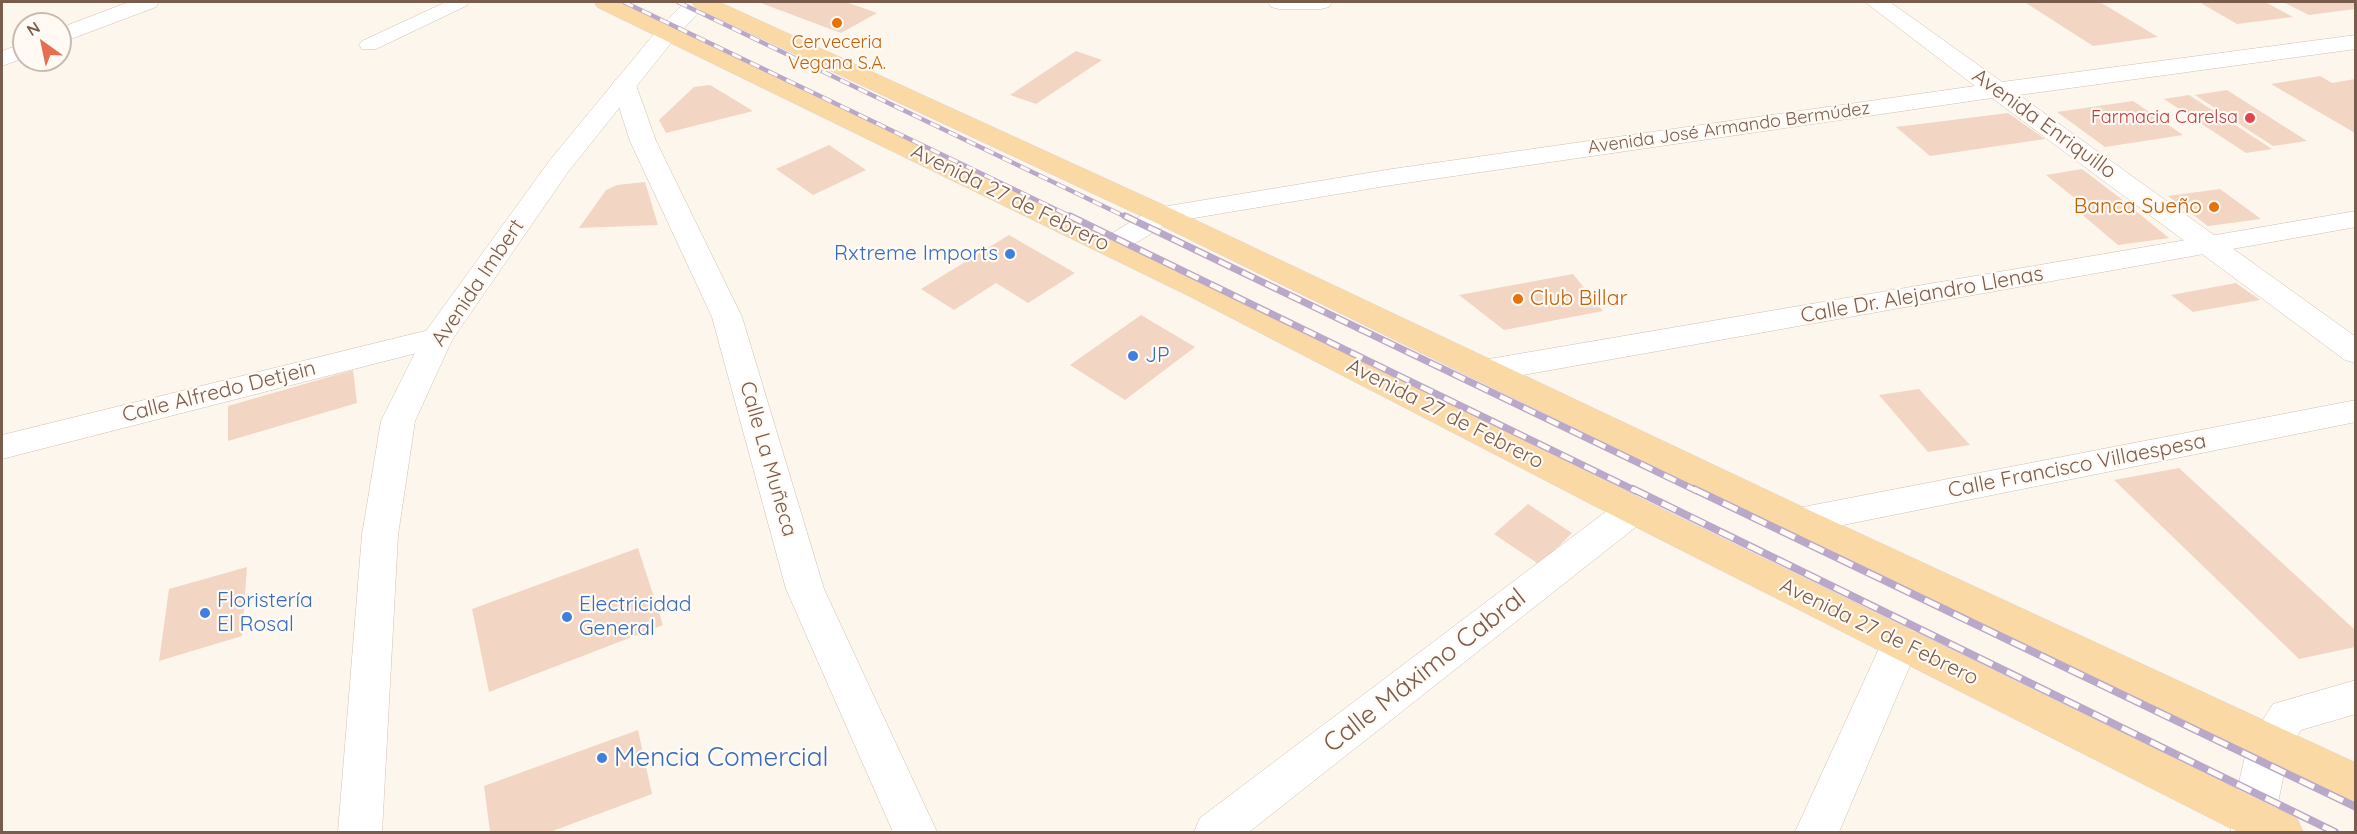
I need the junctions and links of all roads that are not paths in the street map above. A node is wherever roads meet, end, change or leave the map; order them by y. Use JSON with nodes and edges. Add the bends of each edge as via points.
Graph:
{"nodes":[{"id":1,"x":148,"y":2,"type":"edge"},
{"id":2,"x":460,"y":2,"type":"edge"},
{"id":3,"x":605,"y":2,"type":"edge"},
{"id":4,"x":697,"y":2,"type":"edge"},
{"id":5,"x":702,"y":2,"type":"edge"},
{"id":6,"x":1281,"y":2,"type":"edge"},
{"id":7,"x":1321,"y":2,"type":"edge"},
{"id":8,"x":1876,"y":2,"type":"edge"},
{"id":9,"x":72,"y":31,"type":"edge"},
{"id":10,"x":667,"y":33,"type":"junction"},
{"id":11,"x":2355,"y":42,"type":"edge"},
{"id":12,"x":369,"y":45,"type":"dead end"},
{"id":13,"x":624,"y":85,"type":"junction"},
{"id":14,"x":1998,"y":90,"type":"junction"},
{"id":15,"x":1162,"y":214,"type":"junction"},
{"id":16,"x":2355,"y":219,"type":"edge"},
{"id":17,"x":2208,"y":245,"type":"junction"},
{"id":18,"x":1111,"y":246,"type":"junction"},
{"id":19,"x":437,"y":338,"type":"junction"},
{"id":20,"x":2355,"y":353,"type":"edge"},
{"id":21,"x":1489,"y":370,"type":"junction"},
{"id":22,"x":2355,"y":411,"type":"edge"},
{"id":23,"x":2,"y":447,"type":"edge"},
{"id":24,"x":1633,"y":510,"type":"junction"},
{"id":25,"x":1798,"y":521,"type":"junction"},
{"id":26,"x":1901,"y":642,"type":"junction"},
{"id":27,"x":2355,"y":697,"type":"edge"},
{"id":28,"x":2269,"y":743,"type":"junction"},
{"id":29,"x":2355,"y":784,"type":"edge"},
{"id":30,"x":2262,"y":828,"type":"edge"},
{"id":31,"x":1227,"y":829,"type":"edge"},
{"id":32,"x":360,"y":832,"type":"edge"},
{"id":33,"x":915,"y":832,"type":"edge"},
{"id":34,"x":1817,"y":832,"type":"edge"}],
"edges":[{"from":1,"to":9,"type":"street"},
{"from":2,"to":12,"type":"lane"},
{"from":3,"to":10,"type":"main road","name":"Avenida 27 de Febrero"},
{"from":4,"to":10,"type":"street","name":"Avenida Imbert"},
{"from":5,"to":15,"type":"main road"},
{"from":6,"to":7,"type":"street"},
{"from":8,"to":14,"type":"street","name":"Avenida Enriquillo"},
{"from":10,"to":13,"type":"street","name":"Avenida Imbert"},
{"from":10,"to":18,"type":"main road","name":"Avenida 27 de Febrero"},
{"from":11,"to":14,"type":"street","name":"Avenida José Armando Bermúdez"},
{"from":13,"to":19,"type":"street","name":"Avenida Imbert","via":[[559,166]]},
{"from":13,"to":33,"type":"street","name":"Calle La Muñeca","via":[[643,141],[727,317],[805,588]]},
{"from":14,"to":15,"type":"street","name":"Avenida José Armando Bermúdez","via":[[1404,175]]},
{"from":14,"to":17,"type":"street","name":"Avenida Enriquillo"},
{"from":15,"to":18,"type":"street","name":"Avenida José Armando Bermúdez"},
{"from":15,"to":21,"type":"main road"},
{"from":16,"to":17,"type":"street","name":"Calle Dr. Alejandro Llenas"},
{"from":17,"to":20,"type":"street","name":"Avenida Enriquillo"},
{"from":17,"to":21,"type":"street","name":"Calle Dr. Alejandro Llenas"},
{"from":18,"to":24,"type":"main road","name":"Avenida 27 de Febrero"},
{"from":19,"to":23,"type":"street","name":"Calle Alfredo Detjein"},
{"from":19,"to":32,"type":"street","name":"Avenida Imbert","via":[[398,421],[380,535]]},
{"from":21,"to":25,"type":"main road"},
{"from":22,"to":25,"type":"street","name":"Calle Francisco Villaespesa"},
{"from":24,"to":26,"type":"main road","name":"Avenida 27 de Febrero"},
{"from":24,"to":31,"type":"street","name":"Calle Máximo Cabral"},
{"from":25,"to":28,"type":"main road"},
{"from":26,"to":30,"type":"main road","name":"Avenida 27 de Febrero"},
{"from":26,"to":34,"type":"street"},
{"from":27,"to":28,"type":"street","via":[[2287,716]]},
{"from":28,"to":29,"type":"main road"},
{"from":28,"to":30,"type":"street"}]}
